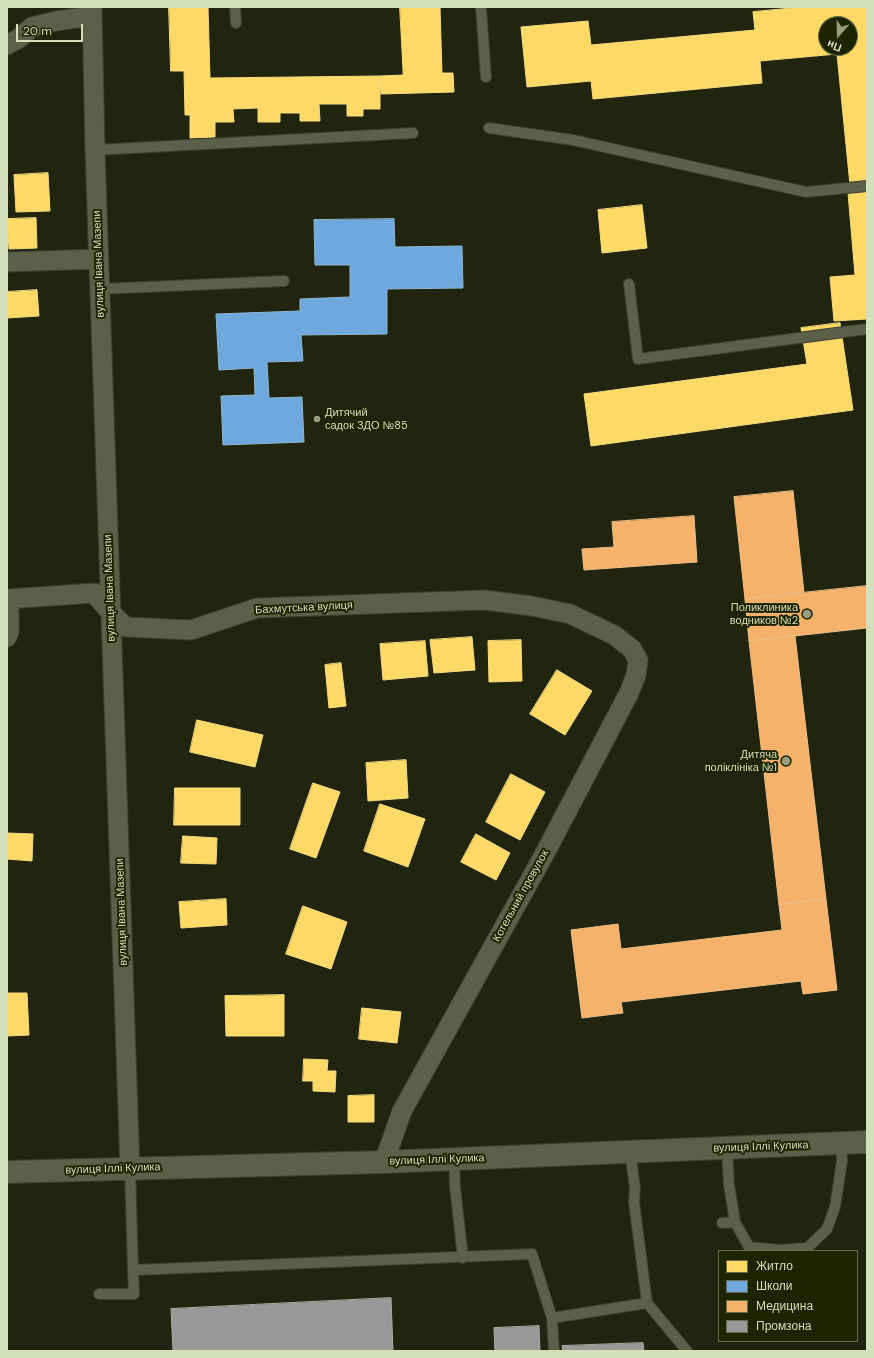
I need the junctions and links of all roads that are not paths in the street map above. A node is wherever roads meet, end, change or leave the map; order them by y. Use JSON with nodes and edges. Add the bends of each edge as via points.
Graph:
{"nodes":[{"id":1,"x":235,"y":7,"type":"edge"},
{"id":2,"x":481,"y":7,"type":"edge"},
{"id":3,"x":92,"y":12,"type":"edge"},
{"id":4,"x":236,"y":23,"type":"dead end"},
{"id":5,"x":7,"y":46,"type":"edge"},
{"id":6,"x":486,"y":77,"type":"dead end"},
{"id":7,"x":489,"y":128,"type":"dead end"},
{"id":8,"x":413,"y":133,"type":"dead end"},
{"id":9,"x":95,"y":150,"type":"junction"},
{"id":10,"x":867,"y":186,"type":"edge"},
{"id":11,"x":99,"y":259,"type":"junction"},
{"id":12,"x":7,"y":262,"type":"edge"},
{"id":13,"x":284,"y":281,"type":"dead end"},
{"id":14,"x":628,"y":284,"type":"dead end"},
{"id":15,"x":100,"y":289,"type":"junction"},
{"id":16,"x":867,"y":329,"type":"edge"},
{"id":17,"x":8,"y":599,"type":"edge"},
{"id":18,"x":111,"y":613,"type":"junction"},
{"id":19,"x":614,"y":635,"type":"joint"},
{"id":20,"x":7,"y":637,"type":"edge"},
{"id":21,"x":867,"y":1142,"type":"edge"},
{"id":22,"x":841,"y":1144,"type":"junction"},
{"id":23,"x":726,"y":1148,"type":"junction"},
{"id":24,"x":630,"y":1151,"type":"junction"},
{"id":25,"x":454,"y":1159,"type":"junction"},
{"id":26,"x":384,"y":1162,"type":"junction"},
{"id":27,"x":130,"y":1169,"type":"junction"},
{"id":28,"x":7,"y":1172,"type":"edge"},
{"id":29,"x":735,"y":1222,"type":"junction"},
{"id":30,"x":722,"y":1223,"type":"dead end"},
{"id":31,"x":807,"y":1249,"type":"edge"},
{"id":32,"x":463,"y":1258,"type":"junction"},
{"id":33,"x":133,"y":1270,"type":"junction"},
{"id":34,"x":99,"y":1294,"type":"dead end"},
{"id":35,"x":647,"y":1303,"type":"junction"},
{"id":36,"x":552,"y":1318,"type":"junction"},
{"id":37,"x":554,"y":1351,"type":"edge"},
{"id":38,"x":687,"y":1351,"type":"edge"}],
"edges":[{"from":1,"to":4,"type":"lane"},
{"from":2,"to":6,"type":"lane"},
{"from":3,"to":5,"type":"street","via":[[32,27]]},
{"from":3,"to":9,"type":"street","name":"вулиця Івана Мазепи"},
{"from":7,"to":10,"type":"lane","via":[[573,140],[806,192]]},
{"from":8,"to":9,"type":"lane"},
{"from":9,"to":11,"type":"street","name":"вулиця Івана Мазепи"},
{"from":11,"to":12,"type":"street"},
{"from":11,"to":15,"type":"street","name":"вулиця Івана Мазепи"},
{"from":13,"to":15,"type":"lane"},
{"from":14,"to":16,"type":"lane","via":[[638,359]]},
{"from":15,"to":18,"type":"street","name":"вулиця Івана Мазепи"},
{"from":17,"to":18,"type":"street","name":"Бахмутська вулиця","via":[[94,593]]},
{"from":17,"to":20,"type":"street"},
{"from":18,"to":19,"type":"street","name":"Бахмутська вулиця","via":[[126,627],[191,630],[258,608],[484,600],[570,614]]},
{"from":18,"to":27,"type":"street","name":"вулиця Івана Мазепи"},
{"from":19,"to":26,"type":"street","name":"Котельний провулок","via":[[632,649],[638,660],[636,675],[629,693],[545,853],[402,1111]]},
{"from":21,"to":22,"type":"street","name":"вулиця Іллі Кулика"},
{"from":22,"to":23,"type":"street","name":"вулиця Іллі Кулика"},
{"from":22,"to":31,"type":"lane","via":[[842,1161],[835,1207],[827,1230]]},
{"from":23,"to":24,"type":"street","name":"вулиця Іллі Кулика"},
{"from":23,"to":29,"type":"lane"},
{"from":24,"to":25,"type":"street","name":"вулиця Іллі Кулика"},
{"from":24,"to":35,"type":"lane"},
{"from":25,"to":26,"type":"street","name":"вулиця Іллі Кулика"},
{"from":25,"to":32,"type":"lane"},
{"from":26,"to":27,"type":"street","name":"вулиця Іллі Кулика"},
{"from":27,"to":28,"type":"street","name":"вулиця Іллі Кулика"},
{"from":27,"to":33,"type":"lane"},
{"from":29,"to":30,"type":"lane"},
{"from":29,"to":31,"type":"lane","via":[[749,1247]]},
{"from":32,"to":33,"type":"lane"},
{"from":32,"to":36,"type":"lane","via":[[532,1254]]},
{"from":33,"to":34,"type":"lane","via":[[134,1294]]},
{"from":35,"to":36,"type":"lane"},
{"from":35,"to":38,"type":"lane"},
{"from":36,"to":37,"type":"lane"}]}
